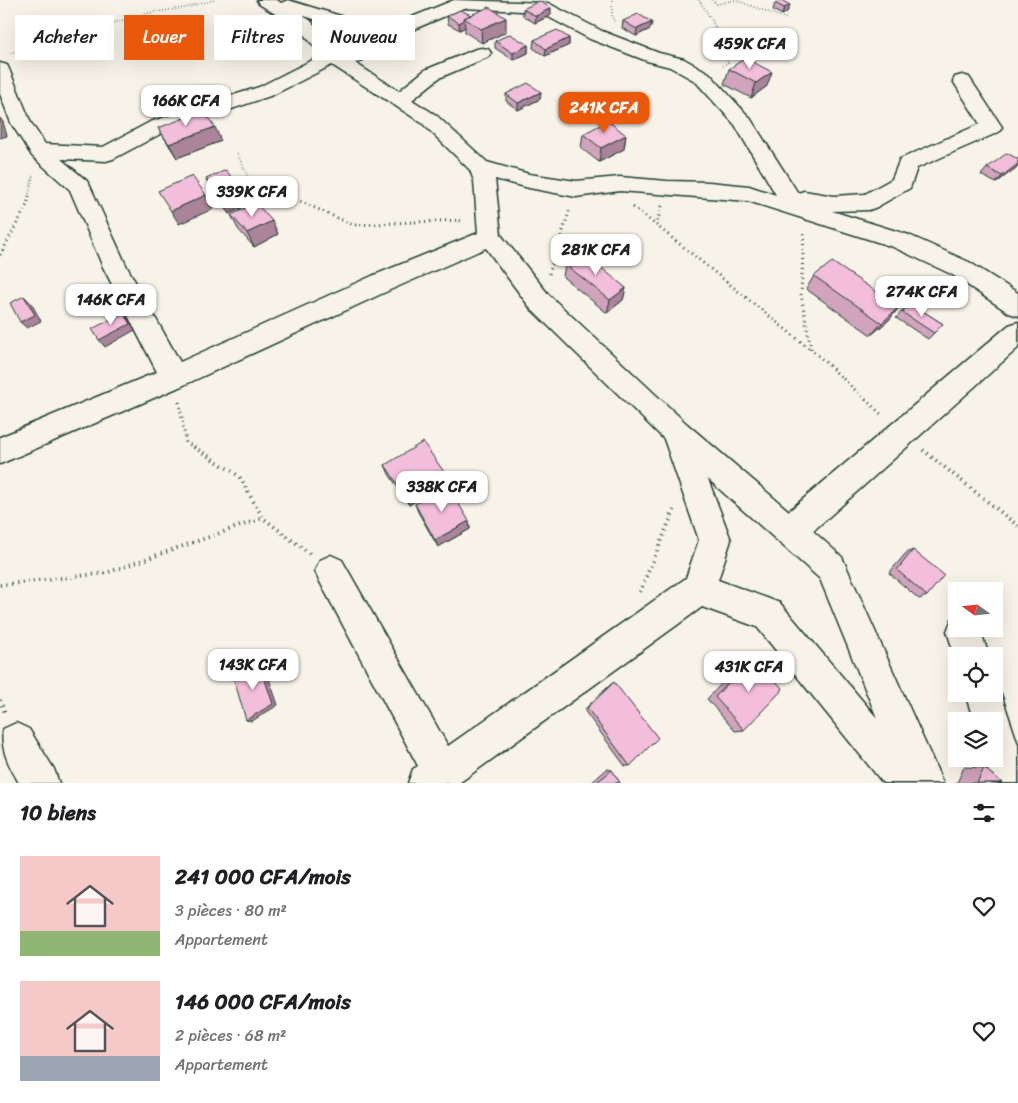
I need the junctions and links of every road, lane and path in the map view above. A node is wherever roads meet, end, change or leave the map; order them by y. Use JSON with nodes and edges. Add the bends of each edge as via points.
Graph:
{"nodes":[{"id":1,"x":214,"y":0,"type":"edge"},
{"id":2,"x":266,"y":0,"type":"edge"},
{"id":3,"x":315,"y":0,"type":"edge"},
{"id":4,"x":699,"y":0,"type":"edge"},
{"id":5,"x":712,"y":0,"type":"edge"},
{"id":6,"x":466,"y":1,"type":"edge"},
{"id":7,"x":292,"y":6,"type":"junction"},
{"id":8,"x":320,"y":15,"type":"edge"},
{"id":9,"x":787,"y":19,"type":"dead end"},
{"id":10,"x":415,"y":22,"type":"edge"},
{"id":11,"x":312,"y":33,"type":"edge"},
{"id":12,"x":482,"y":53,"type":"dead end"},
{"id":13,"x":327,"y":60,"type":"edge"},
{"id":14,"x":338,"y":60,"type":"edge"},
{"id":15,"x":5,"y":61,"type":"edge"},
{"id":16,"x":702,"y":77,"type":"junction"},
{"id":17,"x":962,"y":81,"type":"dead end"},
{"id":18,"x":400,"y":100,"type":"junction"},
{"id":19,"x":39,"y":151,"type":"junction"},
{"id":20,"x":237,"y":152,"type":"dead end"},
{"id":21,"x":479,"y":167,"type":"junction"},
{"id":22,"x":576,"y":189,"type":"junction"},
{"id":23,"x":667,"y":189,"type":"junction"},
{"id":24,"x":795,"y":207,"type":"junction"},
{"id":25,"x":490,"y":237,"type":"junction"},
{"id":26,"x":0,"y":256,"type":"edge"},
{"id":27,"x":540,"y":302,"type":"junction"},
{"id":28,"x":1018,"y":306,"type":"edge"},
{"id":29,"x":1018,"y":332,"type":"edge"},
{"id":30,"x":811,"y":349,"type":"junction"},
{"id":31,"x":174,"y":377,"type":"junction"},
{"id":32,"x":901,"y":433,"type":"junction"},
{"id":33,"x":677,"y":434,"type":"junction"},
{"id":34,"x":0,"y":451,"type":"edge"},
{"id":35,"x":690,"y":470,"type":"junction"},
{"id":36,"x":263,"y":518,"type":"junction"},
{"id":37,"x":1018,"y":526,"type":"edge"},
{"id":38,"x":789,"y":532,"type":"junction"},
{"id":39,"x":331,"y":571,"type":"joint"},
{"id":40,"x":0,"y":585,"type":"edge"},
{"id":41,"x":699,"y":589,"type":"junction"},
{"id":42,"x":639,"y":594,"type":"dead end"},
{"id":43,"x":16,"y":742,"type":"dead end"},
{"id":44,"x":1003,"y":757,"type":"edge"},
{"id":45,"x":435,"y":778,"type":"edge"},
{"id":46,"x":40,"y":783,"type":"edge"},
{"id":47,"x":908,"y":783,"type":"edge"},
{"id":48,"x":924,"y":783,"type":"edge"},
{"id":49,"x":1011,"y":783,"type":"edge"}],
"edges":[{"from":1,"to":15,"type":"path","via":[[148,13]]},
{"from":2,"to":7,"type":"street"},
{"from":2,"to":11,"type":"street","via":[[304,24]]},
{"from":3,"to":7,"type":"street"},
{"from":4,"to":16,"type":"path","via":[[713,22],[728,63]]},
{"from":5,"to":9,"type":"path","via":[[717,4],[735,0]]},
{"from":6,"to":10,"type":"street"},
{"from":6,"to":16,"type":"street","via":[[494,6],[542,7],[596,35],[677,64]]},
{"from":7,"to":8,"type":"street"},
{"from":12,"to":18,"type":"street","via":[[432,74]]},
{"from":13,"to":19,"type":"street","via":[[266,91],[156,127],[106,154]]},
{"from":14,"to":18,"type":"street"},
{"from":15,"to":19,"type":"street","via":[[21,123]]},
{"from":16,"to":24,"type":"street","via":[[743,122]]},
{"from":17,"to":24,"type":"street","via":[[992,127],[908,164],[902,183],[869,202],[834,204],[804,199]]},
{"from":18,"to":21,"type":"street","via":[[429,119]]},
{"from":19,"to":26,"type":"path","via":[[27,205]]},
{"from":19,"to":31,"type":"street","via":[[79,186],[115,267]]},
{"from":20,"to":25,"type":"path","via":[[248,177],[353,225],[458,220]]},
{"from":21,"to":22,"type":"street","via":[[529,181]]},
{"from":21,"to":25,"type":"street","via":[[485,182]]},
{"from":22,"to":23,"type":"street","via":[[620,184]]},
{"from":22,"to":27,"type":"path"},
{"from":23,"to":24,"type":"street","via":[[749,194]]},
{"from":23,"to":30,"type":"path","via":[[656,225]]},
{"from":24,"to":28,"type":"street","via":[[901,241],[960,268]]},
{"from":24,"to":30,"type":"path","via":[[805,236],[801,295]]},
{"from":25,"to":27,"type":"street"},
{"from":25,"to":31,"type":"street","via":[[381,282]]},
{"from":27,"to":33,"type":"street"},
{"from":29,"to":32,"type":"street"},
{"from":30,"to":32,"type":"path"},
{"from":31,"to":34,"type":"street"},
{"from":31,"to":36,"type":"path","via":[[186,442],[239,476]]},
{"from":32,"to":37,"type":"path"},
{"from":32,"to":38,"type":"street"},
{"from":33,"to":35,"type":"street"},
{"from":33,"to":38,"type":"street"},
{"from":35,"to":41,"type":"street","via":[[715,540]]},
{"from":35,"to":42,"type":"path"},
{"from":36,"to":39,"type":"path"},
{"from":36,"to":40,"type":"path","via":[[106,574]]},
{"from":38,"to":48,"type":"street","via":[[831,568]]},
{"from":39,"to":45,"type":"street"},
{"from":41,"to":45,"type":"street"},
{"from":41,"to":47,"type":"street","via":[[768,615]]},
{"from":43,"to":46,"type":"street"},
{"from":44,"to":49,"type":"street"}]}
